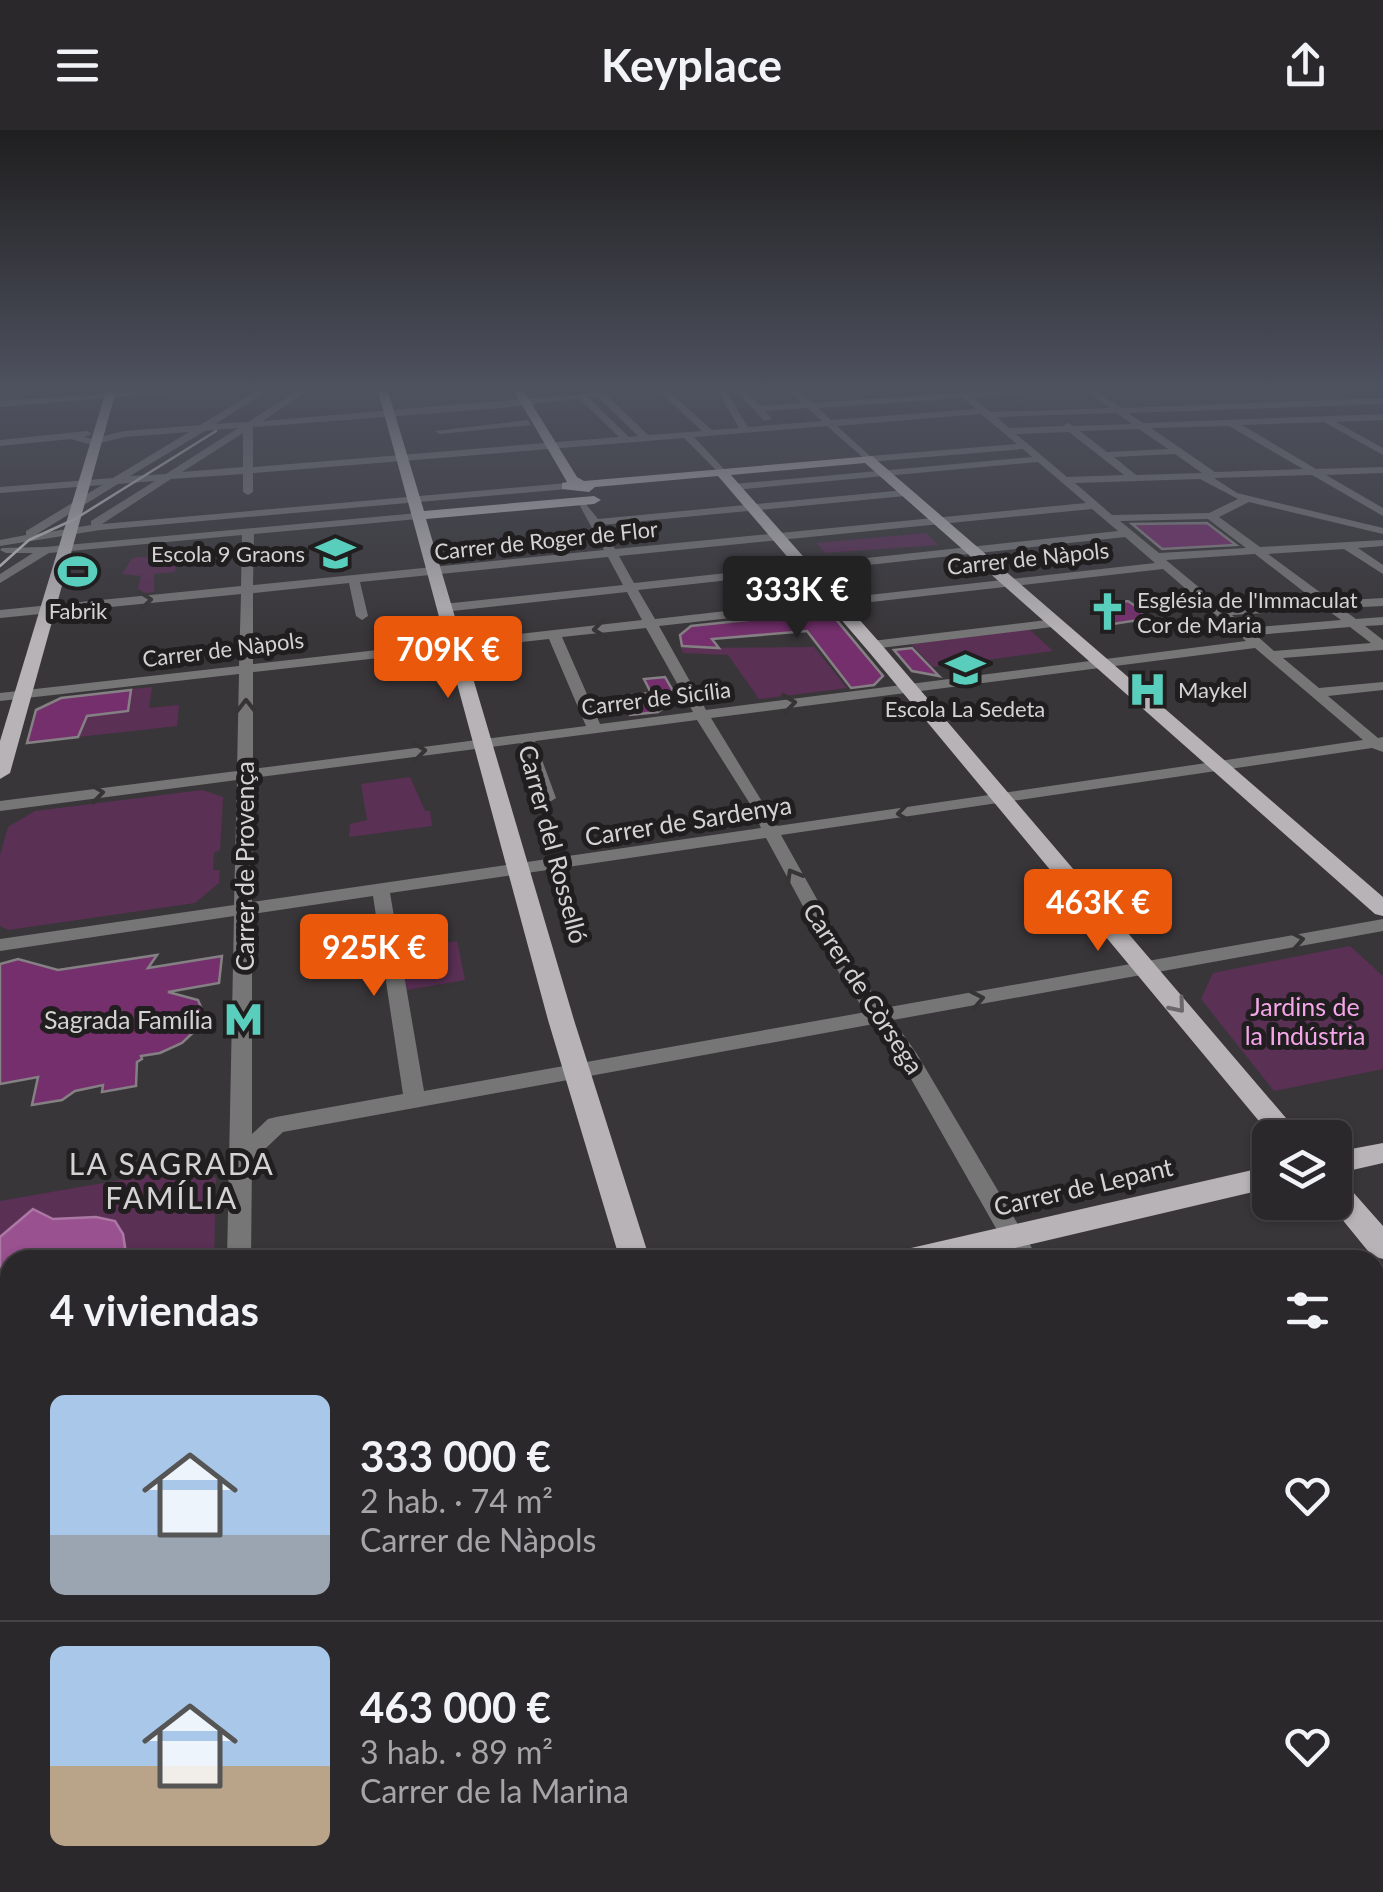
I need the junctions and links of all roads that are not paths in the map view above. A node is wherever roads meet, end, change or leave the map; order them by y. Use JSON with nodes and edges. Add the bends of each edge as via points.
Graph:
{"nodes":[{"id":1,"x":88,"y":473,"type":"edge"},
{"id":2,"x":128,"y":473,"type":"edge"},
{"id":3,"x":157,"y":473,"type":"edge"},
{"id":4,"x":173,"y":473,"type":"edge"},
{"id":5,"x":206,"y":473,"type":"edge"},
{"id":6,"x":248,"y":473,"type":"edge"},
{"id":7,"x":406,"y":473,"type":"edge"},
{"id":8,"x":568,"y":473,"type":"edge"},
{"id":9,"x":706,"y":473,"type":"edge"},
{"id":10,"x":721,"y":473,"type":"edge"},
{"id":11,"x":892,"y":473,"type":"edge"},
{"id":12,"x":1058,"y":473,"type":"edge"},
{"id":13,"x":1127,"y":473,"type":"edge"},
{"id":14,"x":1205,"y":473,"type":"edge"},
{"id":15,"x":1283,"y":473,"type":"edge"},
{"id":16,"x":1318,"y":473,"type":"edge"},
{"id":17,"x":884,"y":474,"type":"junction"},
{"id":18,"x":169,"y":476,"type":"junction"},
{"id":19,"x":1208,"y":476,"type":"junction"},
{"id":20,"x":150,"y":478,"type":"junction"},
{"id":21,"x":1133,"y":478,"type":"junction"},
{"id":22,"x":117,"y":480,"type":"junction"},
{"id":23,"x":1066,"y":480,"type":"junction"},
{"id":24,"x":85,"y":483,"type":"junction"},
{"id":25,"x":574,"y":484,"type":"junction"},
{"id":26,"x":726,"y":488,"type":"junction"},
{"id":27,"x":0,"y":490,"type":"edge"},
{"id":28,"x":701,"y":490,"type":"dead end"},
{"id":29,"x":248,"y":492,"type":"dead end"},
{"id":30,"x":905,"y":493,"type":"junction"},
{"id":31,"x":1246,"y":498,"type":"junction"},
{"id":32,"x":413,"y":500,"type":"junction"},
{"id":33,"x":583,"y":502,"type":"junction"},
{"id":34,"x":78,"y":504,"type":"junction"},
{"id":35,"x":1096,"y":505,"type":"junction"},
{"id":36,"x":752,"y":508,"type":"junction"},
{"id":37,"x":1383,"y":514,"type":"edge"},
{"id":38,"x":418,"y":516,"type":"junction"},
{"id":39,"x":1211,"y":516,"type":"junction"},
{"id":40,"x":1112,"y":518,"type":"junction"},
{"id":41,"x":1329,"y":518,"type":"junction"},
{"id":42,"x":937,"y":522,"type":"junction"},
{"id":43,"x":592,"y":523,"type":"junction"},
{"id":44,"x":100,"y":527,"type":"junction"},
{"id":45,"x":248,"y":531,"type":"junction"},
{"id":46,"x":1383,"y":531,"type":"edge"},
{"id":47,"x":1129,"y":532,"type":"junction"},
{"id":48,"x":69,"y":534,"type":"junction"},
{"id":49,"x":779,"y":537,"type":"junction"},
{"id":50,"x":1383,"y":543,"type":"edge"},
{"id":51,"x":1348,"y":546,"type":"junction"},
{"id":52,"x":7,"y":548,"type":"edge"},
{"id":53,"x":45,"y":550,"type":"junction"},
{"id":54,"x":970,"y":550,"type":"junction"},
{"id":55,"x":1255,"y":551,"type":"junction"},
{"id":56,"x":610,"y":554,"type":"junction"},
{"id":57,"x":1162,"y":561,"type":"junction"},
{"id":58,"x":806,"y":568,"type":"junction"},
{"id":59,"x":1383,"y":570,"type":"edge"},
{"id":60,"x":434,"y":571,"type":"junction"},
{"id":61,"x":0,"y":579,"type":"edge"},
{"id":62,"x":356,"y":583,"type":"dead end"},
{"id":63,"x":1009,"y":583,"type":"junction"},
{"id":64,"x":629,"y":588,"type":"junction"},
{"id":65,"x":247,"y":590,"type":"junction"},
{"id":66,"x":836,"y":602,"type":"junction"},
{"id":67,"x":1383,"y":602,"type":"edge"},
{"id":68,"x":1328,"y":605,"type":"junction"},
{"id":69,"x":443,"y":608,"type":"junction"},
{"id":70,"x":48,"y":610,"type":"junction"},
{"id":71,"x":1223,"y":612,"type":"junction"},
{"id":72,"x":0,"y":614,"type":"edge"},
{"id":73,"x":362,"y":616,"type":"dead end"},
{"id":74,"x":1383,"y":621,"type":"edge"},
{"id":75,"x":649,"y":623,"type":"junction"},
{"id":76,"x":1055,"y":623,"type":"junction"},
{"id":77,"x":1352,"y":623,"type":"junction"},
{"id":78,"x":1246,"y":632,"type":"junction"},
{"id":79,"x":554,"y":634,"type":"junction"},
{"id":80,"x":1259,"y":644,"type":"junction"},
{"id":81,"x":455,"y":645,"type":"junction"},
{"id":82,"x":872,"y":645,"type":"junction"},
{"id":83,"x":1383,"y":646,"type":"edge"},
{"id":84,"x":1272,"y":655,"type":"junction"},
{"id":85,"x":1102,"y":664,"type":"junction"},
{"id":86,"x":246,"y":669,"type":"junction"},
{"id":87,"x":1383,"y":686,"type":"edge"},
{"id":88,"x":908,"y":688,"type":"junction"},
{"id":89,"x":1316,"y":692,"type":"junction"},
{"id":90,"x":23,"y":694,"type":"junction"},
{"id":91,"x":0,"y":697,"type":"edge"},
{"id":92,"x":701,"y":714,"type":"junction"},
{"id":93,"x":595,"y":729,"type":"junction"},
{"id":94,"x":526,"y":737,"type":"junction"},
{"id":95,"x":484,"y":742,"type":"junction"},
{"id":96,"x":1381,"y":745,"type":"edge"},
{"id":97,"x":1220,"y":767,"type":"junction"},
{"id":98,"x":0,"y":773,"type":"edge"},
{"id":99,"x":244,"y":773,"type":"junction"},
{"id":100,"x":548,"y":798,"type":"dead end"},
{"id":101,"x":1001,"y":799,"type":"junction"},
{"id":102,"x":0,"y":806,"type":"edge"},
{"id":103,"x":773,"y":832,"type":"junction"},
{"id":104,"x":518,"y":870,"type":"junction"},
{"id":105,"x":381,"y":890,"type":"junction"},
{"id":106,"x":244,"y":909,"type":"junction"},
{"id":107,"x":1383,"y":909,"type":"edge"},
{"id":108,"x":1383,"y":925,"type":"edge"},
{"id":109,"x":0,"y":945,"type":"edge"},
{"id":110,"x":1145,"y":967,"type":"junction"},
{"id":111,"x":882,"y":1018,"type":"junction"},
{"id":112,"x":578,"y":1071,"type":"junction"},
{"id":113,"x":415,"y":1100,"type":"junction"},
{"id":114,"x":1274,"y":1120,"type":"edge"},
{"id":115,"x":1383,"y":1153,"type":"edge"},
{"id":116,"x":240,"y":1156,"type":"junction"},
{"id":117,"x":1352,"y":1159,"type":"edge"},
{"id":118,"x":1252,"y":1182,"type":"edge"},
{"id":119,"x":1352,"y":1211,"type":"edge"},
{"id":120,"x":1383,"y":1247,"type":"edge"},
{"id":121,"x":1021,"y":1249,"type":"edge"},
{"id":122,"x":239,"y":1250,"type":"edge"},
{"id":123,"x":632,"y":1250,"type":"edge"}],
"edges":[{"from":1,"to":24,"type":"main road"},
{"from":2,"to":22,"type":"street"},
{"from":3,"to":20,"type":"street"},
{"from":4,"to":18,"type":"street"},
{"from":5,"to":18,"type":"street"},
{"from":6,"to":29,"type":"street"},
{"from":7,"to":32,"type":"main road","name":"Carrer del Rosselló"},
{"from":8,"to":25,"type":"main road"},
{"from":9,"to":25,"type":"main road"},
{"from":10,"to":26,"type":"main road"},
{"from":11,"to":17,"type":"street"},
{"from":12,"to":23,"type":"street"},
{"from":13,"to":21,"type":"street"},
{"from":14,"to":19,"type":"street"},
{"from":15,"to":19,"type":"street"},
{"from":16,"to":37,"type":"street"},
{"from":17,"to":26,"type":"street"},
{"from":17,"to":30,"type":"main road"},
{"from":18,"to":20,"type":"street"},
{"from":18,"to":44,"type":"street","via":[[94,526]]},
{"from":19,"to":21,"type":"street"},
{"from":19,"to":31,"type":"street","via":[[1222,490]]},
{"from":20,"to":22,"type":"street"},
{"from":20,"to":48,"type":"street"},
{"from":21,"to":23,"type":"street"},
{"from":22,"to":24,"type":"street"},
{"from":22,"to":34,"type":"street"},
{"from":23,"to":35,"type":"street"},
{"from":24,"to":27,"type":"street"},
{"from":24,"to":34,"type":"main road"},
{"from":25,"to":32,"type":"street"},
{"from":25,"to":33,"type":"main road","via":[[564,494]]},
{"from":25,"to":33,"type":"main road","via":[[594,492]]},
{"from":26,"to":36,"type":"main road"},
{"from":28,"to":33,"type":"main road"},
{"from":30,"to":36,"type":"street"},
{"from":30,"to":42,"type":"main road"},
{"from":31,"to":39,"type":"street"},
{"from":31,"to":41,"type":"street"},
{"from":32,"to":38,"type":"main road","name":"Carrer del Rosselló"},
{"from":32,"to":44,"type":"street"},
{"from":33,"to":38,"type":"main road"},
{"from":33,"to":43,"type":"street","name":"Carrer de Còrsega"},
{"from":34,"to":48,"type":"main road"},
{"from":34,"to":52,"type":"street"},
{"from":35,"to":40,"type":"street"},
{"from":35,"to":42,"type":"street","name":"Carrer de Roger de Flor"},
{"from":36,"to":43,"type":"street"},
{"from":36,"to":49,"type":"main road"},
{"from":37,"to":41,"type":"street"},
{"from":38,"to":45,"type":"street"},
{"from":38,"to":60,"type":"main road","name":"Carrer del Rosselló"},
{"from":39,"to":40,"type":"street"},
{"from":39,"to":55,"type":"street"},
{"from":40,"to":47,"type":"street"},
{"from":41,"to":46,"type":"street"},
{"from":42,"to":49,"type":"street","name":"Carrer de Roger de Flor"},
{"from":42,"to":54,"type":"main road"},
{"from":43,"to":56,"type":"street","name":"Carrer de Còrsega"},
{"from":44,"to":48,"type":"street"},
{"from":45,"to":48,"type":"street"},
{"from":45,"to":65,"type":"street","name":"Carrer de Provença"},
{"from":47,"to":54,"type":"street"},
{"from":47,"to":57,"type":"street"},
{"from":48,"to":52,"type":"street"},
{"from":48,"to":53,"type":"street"},
{"from":48,"to":70,"type":"main road"},
{"from":49,"to":56,"type":"street","name":"Carrer de Roger de Flor"},
{"from":49,"to":58,"type":"main road"},
{"from":50,"to":51,"type":"street","name":"Carrer de Nàpols"},
{"from":51,"to":55,"type":"street","name":"Carrer de Nàpols"},
{"from":51,"to":59,"type":"street"},
{"from":52,"to":53,"type":"street"},
{"from":53,"to":61,"type":"street"},
{"from":54,"to":58,"type":"street"},
{"from":54,"to":63,"type":"main road"},
{"from":55,"to":57,"type":"street","name":"Carrer de Nàpols"},
{"from":55,"to":68,"type":"street"},
{"from":56,"to":60,"type":"street","name":"Carrer de Roger de Flor"},
{"from":56,"to":64,"type":"street","name":"Carrer de Còrsega"},
{"from":57,"to":63,"type":"street","name":"Carrer de Nàpols"},
{"from":57,"to":71,"type":"street"},
{"from":58,"to":64,"type":"street"},
{"from":58,"to":66,"type":"main road"},
{"from":60,"to":65,"type":"street","name":"Carrer de Roger de Flor"},
{"from":60,"to":69,"type":"main road","name":"Carrer del Rosselló"},
{"from":62,"to":73,"type":"street"},
{"from":63,"to":66,"type":"street","name":"Carrer de Nàpols"},
{"from":63,"to":76,"type":"main road"},
{"from":64,"to":69,"type":"street"},
{"from":64,"to":75,"type":"street","name":"Carrer de Còrsega"},
{"from":70,"to":65,"type":"street","name":"Carrer de Roger de Flor","one_way":true},
{"from":65,"to":86,"type":"street","name":"Carrer de Provença"},
{"from":66,"to":75,"type":"street","name":"Carrer de Nàpols"},
{"from":66,"to":82,"type":"main road"},
{"from":67,"to":68,"type":"street"},
{"from":68,"to":71,"type":"street"},
{"from":68,"to":77,"type":"street"},
{"from":69,"to":81,"type":"main road","name":"Carrer del Rosselló"},
{"from":70,"to":72,"type":"street","name":"Carrer de Roger de Flor"},
{"from":70,"to":90,"type":"main road"},
{"from":71,"to":78,"type":"street"},
{"from":74,"to":77,"type":"street"},
{"from":75,"to":79,"type":"street","name":"Carrer de Nàpols","one_way":true},
{"from":75,"to":92,"type":"street","name":"Carrer de Còrsega"},
{"from":76,"to":82,"type":"street"},
{"from":76,"to":85,"type":"main road"},
{"from":77,"to":78,"type":"street"},
{"from":77,"to":83,"type":"street"},
{"from":78,"to":80,"type":"street"},
{"from":79,"to":81,"type":"street","name":"Carrer de Nàpols"},
{"from":79,"to":93,"type":"street"},
{"from":80,"to":84,"type":"street"},
{"from":80,"to":85,"type":"street","name":"Carrer de Sicília"},
{"from":81,"to":86,"type":"street","name":"Carrer de Nàpols"},
{"from":81,"to":95,"type":"main road","name":"Carrer del Rosselló"},
{"from":82,"to":88,"type":"main road"},
{"from":83,"to":84,"type":"street"},
{"from":84,"to":89,"type":"street"},
{"from":85,"to":88,"type":"street","name":"Carrer de Sicília"},
{"from":85,"to":97,"type":"main road"},
{"from":86,"to":90,"type":"street","name":"Carrer de Nàpols"},
{"from":99,"to":86,"type":"street","name":"Carrer de Provença","one_way":true},
{"from":87,"to":89,"type":"street"},
{"from":92,"to":88,"type":"street","name":"Carrer de Sicília","one_way":true},
{"from":88,"to":101,"type":"main road"},
{"from":89,"to":96,"type":"street"},
{"from":90,"to":91,"type":"street","name":"Carrer de Nàpols"},
{"from":90,"to":98,"type":"main road"},
{"from":92,"to":93,"type":"street","name":"Carrer de Sicília"},
{"from":92,"to":103,"type":"street","name":"Carrer de Còrsega"},
{"from":93,"to":94,"type":"street","name":"Carrer de Sicília"},
{"from":94,"to":95,"type":"street","name":"Carrer de Sicília"},
{"from":94,"to":100,"type":"street"},
{"from":99,"to":95,"type":"street","name":"Carrer de Sicília","one_way":true},
{"from":95,"to":104,"type":"main road","name":"Carrer del Rosselló"},
{"from":96,"to":97,"type":"street","name":"Carrer de Sardenya"},
{"from":97,"to":101,"type":"street","name":"Carrer de Sardenya"},
{"from":97,"to":107,"type":"main road"},
{"from":102,"to":99,"type":"street","name":"Carrer de Sicília","one_way":true},
{"from":99,"to":106,"type":"street","name":"Carrer de Provença"},
{"from":101,"to":103,"type":"street","name":"Carrer de Sardenya","one_way":true},
{"from":101,"to":110,"type":"main road"},
{"from":103,"to":104,"type":"street","name":"Carrer de Sardenya"},
{"from":111,"to":103,"type":"street","name":"Carrer de Còrsega","one_way":true,"via":[[852,978]]},
{"from":104,"to":105,"type":"street","name":"Carrer de Sardenya"},
{"from":104,"to":112,"type":"main road","name":"Carrer del Rosselló"},
{"from":105,"to":106,"type":"street","name":"Carrer de Sardenya"},
{"from":105,"to":113,"type":"street"},
{"from":106,"to":109,"type":"street","name":"Carrer de Sardenya"},
{"from":106,"to":116,"type":"street","name":"Carrer de Provença","via":[[232,1133]]},
{"from":110,"to":108,"type":"street","one_way":true},
{"from":111,"to":110,"type":"street","one_way":true},
{"from":110,"to":114,"type":"main road","one_way":true},
{"from":111,"to":112,"type":"street"},
{"from":111,"to":121,"type":"street","name":"Carrer de Còrsega"},
{"from":112,"to":113,"type":"street"},
{"from":112,"to":123,"type":"main road","name":"Carrer del Rosselló"},
{"from":113,"to":116,"type":"street","via":[[276,1125]]},
{"from":115,"to":117,"type":"main road"},
{"from":116,"to":122,"type":"street","name":"Carrer de Provença"},
{"from":118,"to":121,"type":"main road","name":"Carrer de Lepant"},
{"from":119,"to":120,"type":"main road"}]}
